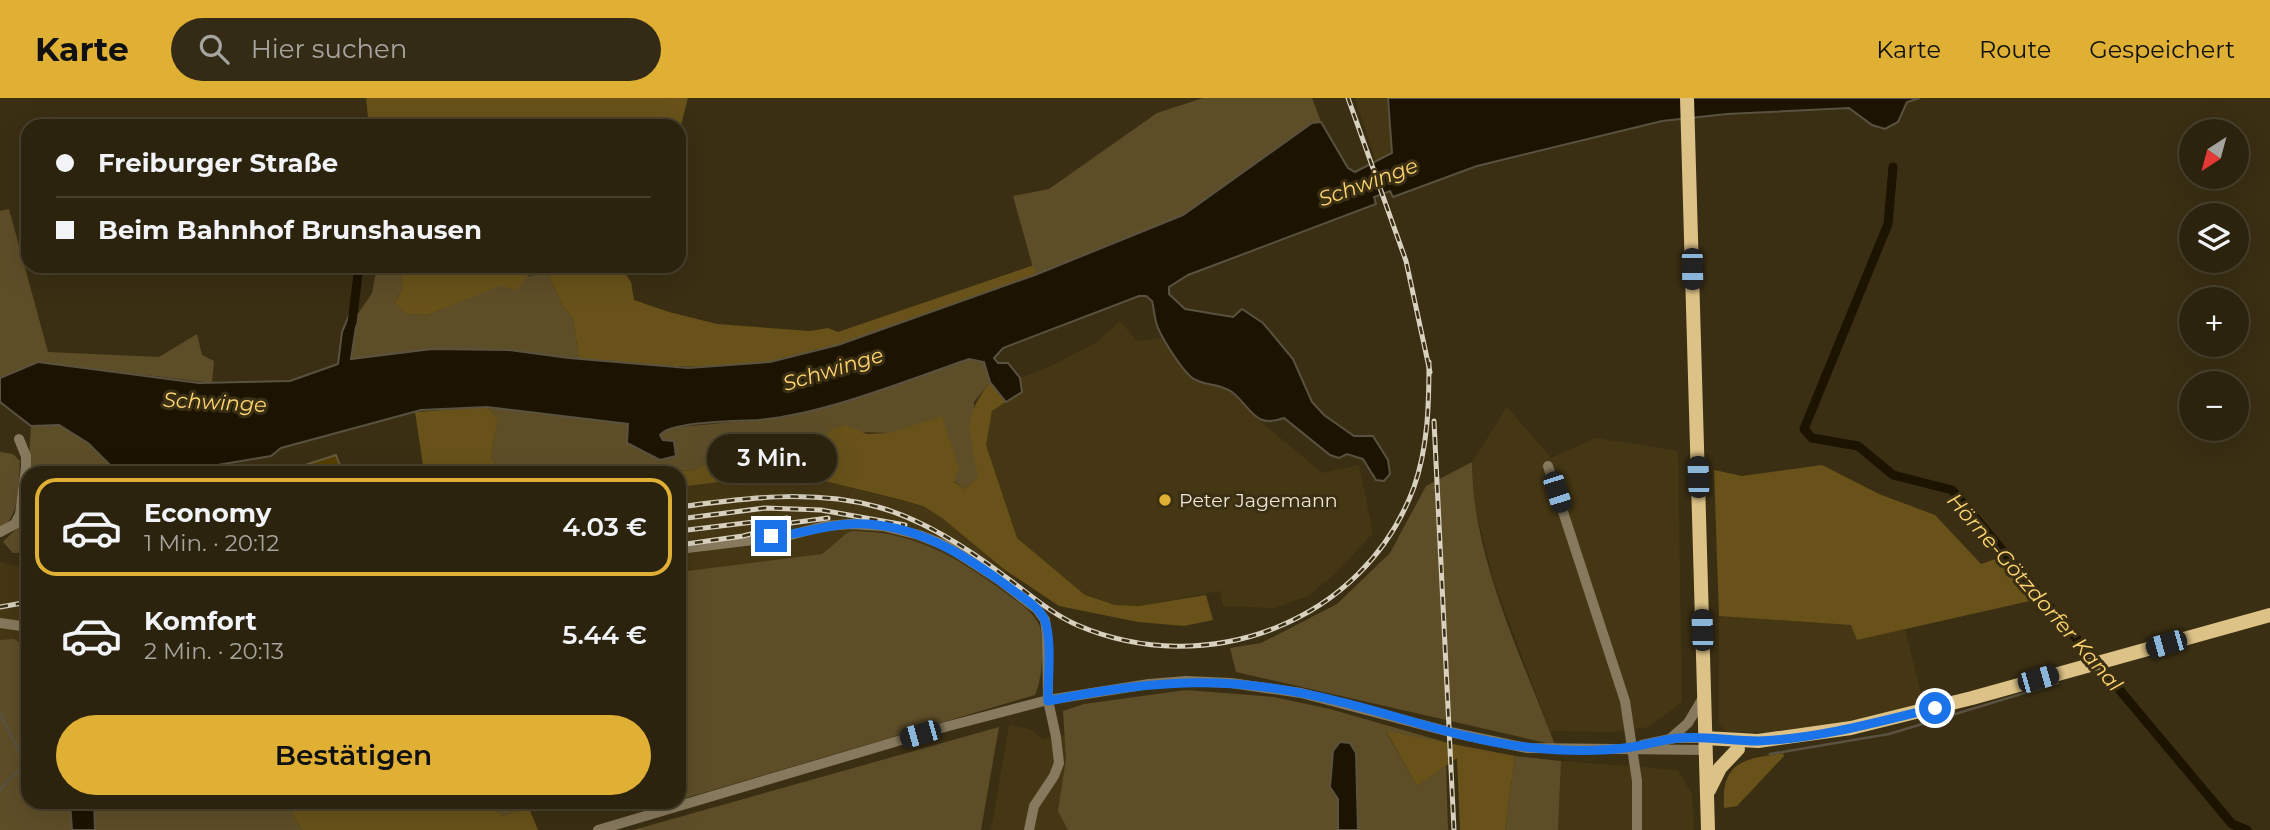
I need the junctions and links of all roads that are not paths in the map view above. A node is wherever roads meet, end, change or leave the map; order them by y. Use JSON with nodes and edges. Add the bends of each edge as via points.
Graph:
{"nodes":[{"id":1,"x":1687,"y":98,"type":"edge"},
{"id":2,"x":19,"y":439,"type":"dead end"},
{"id":3,"x":26,"y":466,"type":"edge"},
{"id":4,"x":1548,"y":466,"type":"dead end"},
{"id":5,"x":21,"y":506,"type":"edge"},
{"id":6,"x":0,"y":533,"type":"edge"},
{"id":7,"x":686,"y":548,"type":"edge"},
{"id":8,"x":2270,"y":615,"type":"edge"},
{"id":9,"x":0,"y":623,"type":"edge"},
{"id":10,"x":21,"y":626,"type":"edge"},
{"id":11,"x":1704,"y":696,"type":"junction"},
{"id":12,"x":1048,"y":701,"type":"junction"},
{"id":13,"x":1670,"y":739,"type":"junction"},
{"id":14,"x":1758,"y":741,"type":"junction"},
{"id":15,"x":1705,"y":744,"type":"junction"},
{"id":16,"x":1633,"y":747,"type":"junction"},
{"id":17,"x":1738,"y":749,"type":"junction"},
{"id":18,"x":1706,"y":794,"type":"junction"},
{"id":19,"x":686,"y":804,"type":"edge"},
{"id":20,"x":669,"y":809,"type":"edge"},
{"id":21,"x":598,"y":830,"type":"edge"},
{"id":22,"x":1029,"y":830,"type":"edge"},
{"id":23,"x":1637,"y":830,"type":"edge"},
{"id":24,"x":1708,"y":830,"type":"edge"}],
"edges":[{"from":1,"to":11,"type":"main road"},
{"from":2,"to":3,"type":"street"},
{"from":4,"to":16,"type":"street","via":[[1625,701]]},
{"from":5,"to":6,"type":"street","via":[[15,524]]},
{"from":7,"to":12,"type":"street","via":[[851,524],[883,526],[947,546],[998,579],[1045,620]]},
{"from":8,"to":14,"type":"main road","via":[[1898,717]]},
{"from":9,"to":10,"type":"street"},
{"from":11,"to":13,"type":"street","via":[[1688,723]]},
{"from":11,"to":15,"type":"main road"},
{"from":12,"to":16,"type":"street","via":[[1149,684],[1231,683],[1301,692],[1517,746],[1563,750]]},
{"from":12,"to":19,"type":"street"},
{"from":12,"to":22,"type":"street","via":[[1059,763],[1034,806]]},
{"from":13,"to":15,"type":"street"},
{"from":13,"to":16,"type":"street"},
{"from":14,"to":15,"type":"main road"},
{"from":14,"to":17,"type":"main road"},
{"from":15,"to":16,"type":"street"},
{"from":15,"to":17,"type":"main road"},
{"from":15,"to":18,"type":"main road"},
{"from":16,"to":23,"type":"street"},
{"from":17,"to":18,"type":"main road","via":[[1720,768]]},
{"from":18,"to":24,"type":"main road"},
{"from":20,"to":21,"type":"street"}]}
